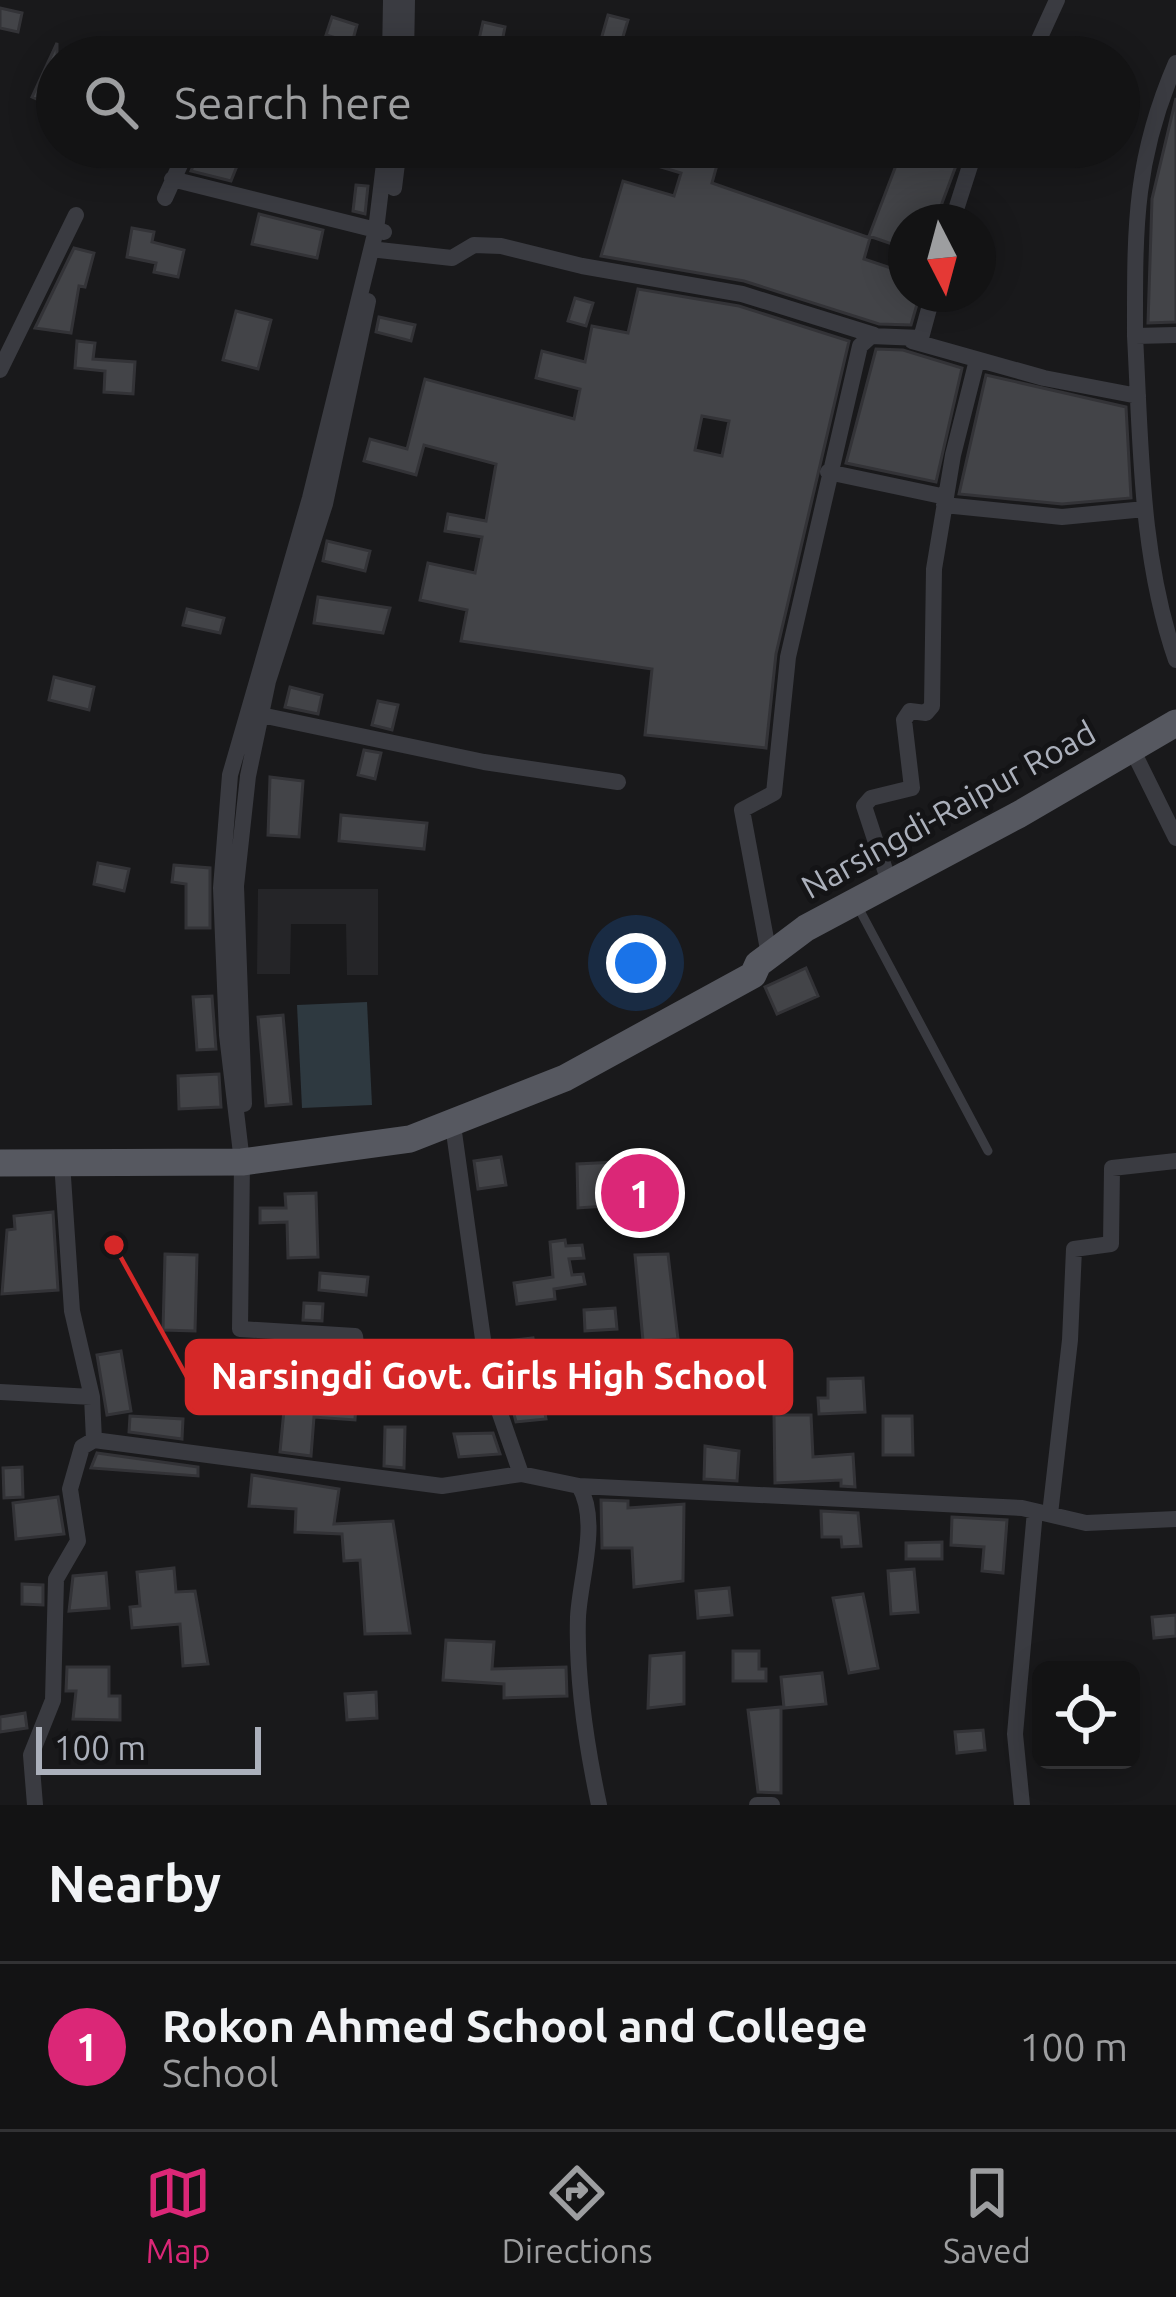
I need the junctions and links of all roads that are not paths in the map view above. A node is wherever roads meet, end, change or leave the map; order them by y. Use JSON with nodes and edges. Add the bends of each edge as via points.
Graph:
{"nodes":[{"id":1,"x":391,"y":0,"type":"edge"},
{"id":2,"x":407,"y":0,"type":"edge"},
{"id":3,"x":1057,"y":0,"type":"edge"},
{"id":4,"x":390,"y":36,"type":"edge"},
{"id":5,"x":406,"y":36,"type":"edge"},
{"id":6,"x":1041,"y":36,"type":"edge"},
{"id":7,"x":1176,"y":63,"type":"edge"},
{"id":8,"x":178,"y":168,"type":"edge"},
{"id":9,"x":385,"y":168,"type":"edge"},
{"id":10,"x":395,"y":168,"type":"edge"},
{"id":11,"x":969,"y":168,"type":"edge"},
{"id":12,"x":172,"y":179,"type":"junction"},
{"id":13,"x":165,"y":198,"type":"dead end"},
{"id":14,"x":958,"y":204,"type":"edge"},
{"id":15,"x":76,"y":215,"type":"dead end"},
{"id":16,"x":380,"y":237,"type":"junction"},
{"id":17,"x":929,"y":312,"type":"edge"},
{"id":18,"x":875,"y":335,"type":"junction"},
{"id":19,"x":1176,"y":335,"type":"edge"},
{"id":20,"x":1135,"y":336,"type":"junction"},
{"id":21,"x":908,"y":340,"type":"junction"},
{"id":22,"x":977,"y":360,"type":"junction"},
{"id":23,"x":0,"y":370,"type":"edge"},
{"id":24,"x":1138,"y":396,"type":"junction"},
{"id":25,"x":828,"y":472,"type":"junction"},
{"id":26,"x":945,"y":501,"type":"junction"},
{"id":27,"x":1144,"y":509,"type":"junction"},
{"id":28,"x":1176,"y":660,"type":"edge"},
{"id":29,"x":261,"y":715,"type":"junction"},
{"id":30,"x":1176,"y":723,"type":"edge"},
{"id":31,"x":1132,"y":748,"type":"junction"},
{"id":32,"x":618,"y":782,"type":"dead end"},
{"id":33,"x":1176,"y":838,"type":"edge"},
{"id":34,"x":890,"y":885,"type":"junction"},
{"id":35,"x":855,"y":902,"type":"junction"},
{"id":36,"x":764,"y":959,"type":"junction"},
{"id":37,"x":453,"y":1119,"type":"junction"},
{"id":38,"x":241,"y":1144,"type":"junction"},
{"id":39,"x":0,"y":1150,"type":"edge"},
{"id":40,"x":988,"y":1150,"type":"dead end"},
{"id":41,"x":1176,"y":1161,"type":"edge"},
{"id":42,"x":62,"y":1162,"type":"junction"},
{"id":43,"x":0,"y":1163,"type":"edge"},
{"id":44,"x":360,"y":1375,"type":"dead end"},
{"id":45,"x":0,"y":1392,"type":"edge"},
{"id":46,"x":92,"y":1396,"type":"junction"},
{"id":47,"x":94,"y":1440,"type":"junction"},
{"id":48,"x":520,"y":1474,"type":"junction"},
{"id":49,"x":579,"y":1486,"type":"junction"},
{"id":50,"x":1043,"y":1513,"type":"junction"},
{"id":51,"x":1176,"y":1519,"type":"edge"},
{"id":52,"x":35,"y":1805,"type":"edge"},
{"id":53,"x":599,"y":1805,"type":"edge"},
{"id":54,"x":758,"y":1805,"type":"edge"},
{"id":55,"x":772,"y":1805,"type":"edge"},
{"id":56,"x":1022,"y":1805,"type":"edge"}],
"edges":[{"from":1,"to":4,"type":"street"},
{"from":2,"to":5,"type":"street"},
{"from":3,"to":6,"type":"street"},
{"from":7,"to":20,"type":"street","via":[[1154,115],[1135,202]]},
{"from":8,"to":12,"type":"street"},
{"from":9,"to":16,"type":"street"},
{"from":10,"to":16,"type":"street"},
{"from":11,"to":14,"type":"street"},
{"from":12,"to":13,"type":"street"},
{"from":12,"to":16,"type":"street"},
{"from":15,"to":23,"type":"street"},
{"from":16,"to":18,"type":"street","via":[[452,258],[474,245],[501,246],[742,294]]},
{"from":16,"to":29,"type":"street","via":[[325,504]]},
{"from":16,"to":38,"type":"street","via":[[230,775],[221,888]]},
{"from":17,"to":21,"type":"street","via":[[923,335]]},
{"from":18,"to":21,"type":"street"},
{"from":18,"to":25,"type":"street","via":[[860,346]]},
{"from":19,"to":20,"type":"street"},
{"from":20,"to":24,"type":"street"},
{"from":21,"to":22,"type":"street"},
{"from":22,"to":24,"type":"street"},
{"from":22,"to":26,"type":"street"},
{"from":24,"to":27,"type":"street"},
{"from":25,"to":26,"type":"street"},
{"from":25,"to":36,"type":"street","via":[[781,696],[775,792],[742,810]]},
{"from":26,"to":27,"type":"street","via":[[1062,518]]},
{"from":26,"to":34,"type":"street","via":[[934,569],[932,706],[904,720],[912,788],[864,806]]},
{"from":27,"to":28,"type":"street","via":[[1158,609]]},
{"from":29,"to":32,"type":"street"},
{"from":29,"to":38,"type":"street","via":[[236,886]]},
{"from":30,"to":31,"type":"main road","name":"Narsingdi-Raipur Road"},
{"from":31,"to":33,"type":"street"},
{"from":31,"to":34,"type":"main road","name":"Narsingdi-Raipur Road"},
{"from":34,"to":35,"type":"main road","name":"Narsingdi-Raipur Road"},
{"from":35,"to":36,"type":"main road","name":"Narsingdi-Raipur Road"},
{"from":35,"to":40,"type":"lane"},
{"from":36,"to":37,"type":"main road","name":"Narsingdi-Raipur Road","via":[[745,980],[650,1035]]},
{"from":37,"to":38,"type":"main road","name":"Narsingdi-Raipur Road","via":[[410,1139]]},
{"from":37,"to":48,"type":"street","via":[[489,1382]]},
{"from":38,"to":39,"type":"main road","name":"Narsingdi-Raipur Road"},
{"from":38,"to":42,"type":"main road","name":"Narsingdi-Raipur Road"},
{"from":38,"to":44,"type":"street","via":[[240,1329],[355,1336]]},
{"from":41,"to":50,"type":"street","via":[[1112,1168],[1111,1244],[1074,1249],[1070,1340]]},
{"from":42,"to":43,"type":"main road","name":"Narsingdi-Raipur Road"},
{"from":42,"to":46,"type":"street","via":[[72,1311]]},
{"from":45,"to":46,"type":"street"},
{"from":46,"to":47,"type":"street"},
{"from":47,"to":48,"type":"street","via":[[442,1486]]},
{"from":47,"to":52,"type":"street","via":[[82,1447],[70,1489],[78,1541],[56,1579],[53,1700],[31,1755]]},
{"from":48,"to":49,"type":"street"},
{"from":49,"to":50,"type":"street"},
{"from":49,"to":53,"type":"street","via":[[587,1539],[581,1686]]},
{"from":50,"to":51,"type":"street","via":[[1086,1522]]},
{"from":50,"to":56,"type":"street","via":[[1015,1734]]},
{"from":54,"to":55,"type":"street"}]}
